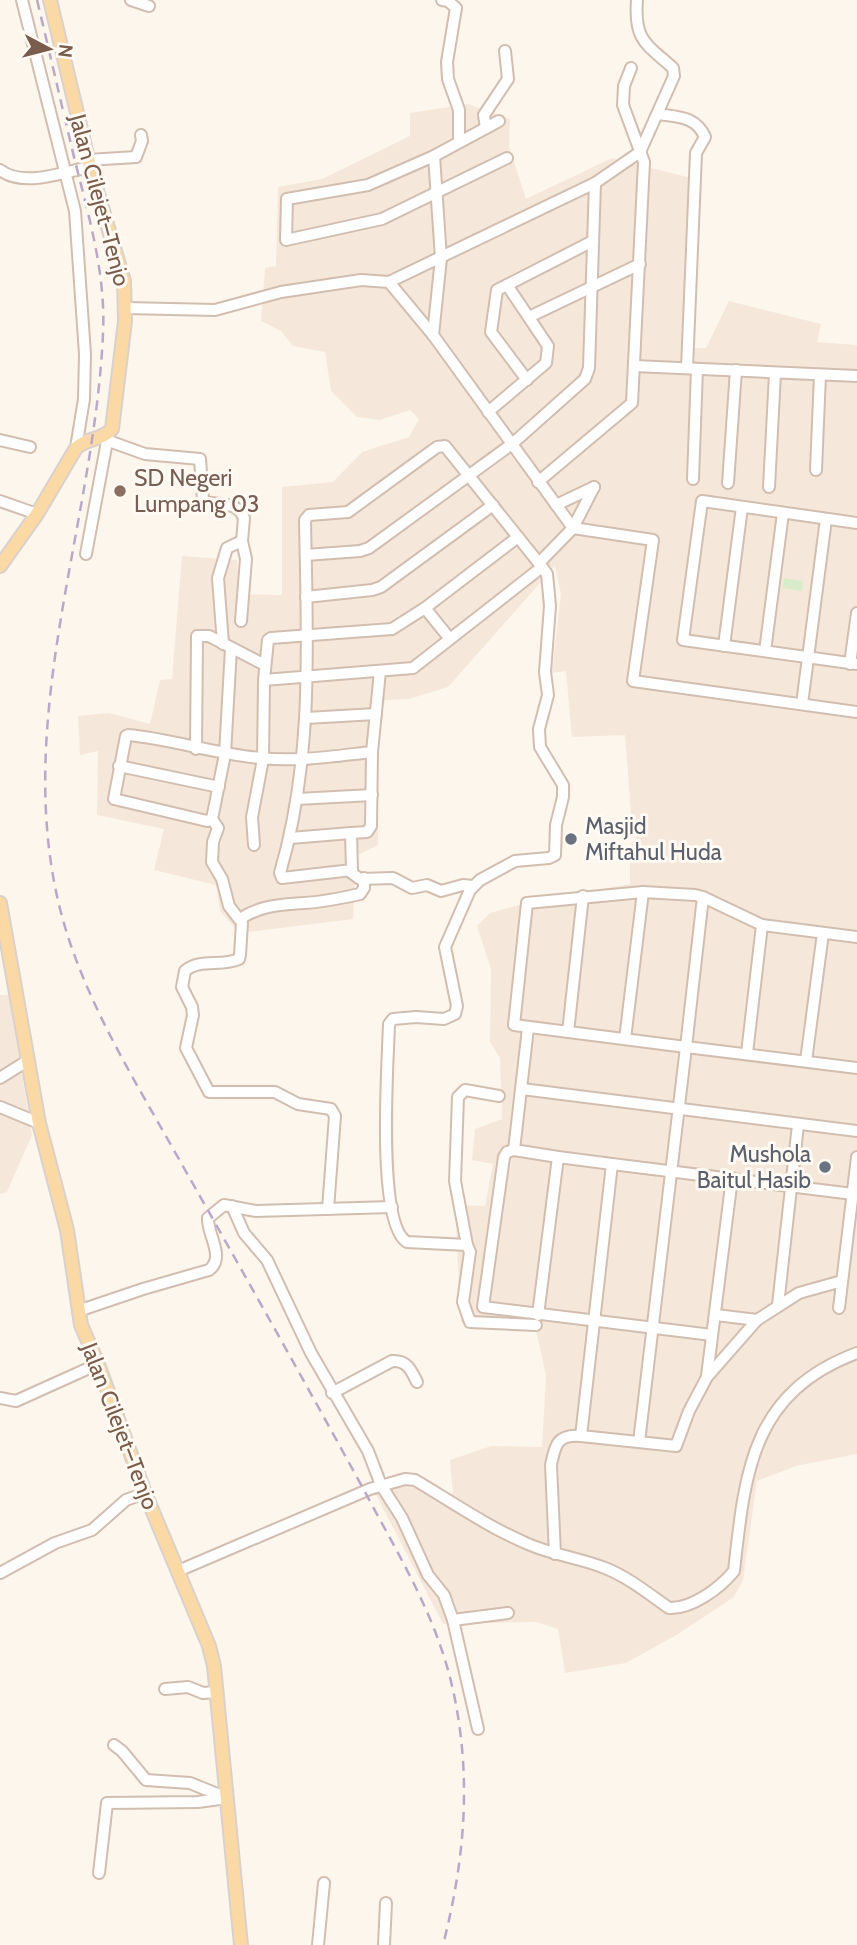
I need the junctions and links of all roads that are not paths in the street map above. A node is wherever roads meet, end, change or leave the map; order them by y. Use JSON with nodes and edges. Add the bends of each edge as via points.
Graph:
{"nodes":[{"id":1,"x":22,"y":0,"type":"edge"},
{"id":2,"x":51,"y":0,"type":"edge"},
{"id":3,"x":131,"y":0,"type":"edge"},
{"id":4,"x":442,"y":0,"type":"edge"},
{"id":5,"x":637,"y":0,"type":"edge"},
{"id":6,"x":149,"y":6,"type":"dead end"},
{"id":7,"x":505,"y":51,"type":"dead end"},
{"id":8,"x":631,"y":68,"type":"dead end"},
{"id":9,"x":658,"y":114,"type":"junction"},
{"id":10,"x":499,"y":121,"type":"dead end"},
{"id":11,"x":486,"y":128,"type":"junction"},
{"id":12,"x":141,"y":135,"type":"dead end"},
{"id":13,"x":459,"y":142,"type":"junction"},
{"id":14,"x":640,"y":152,"type":"junction"},
{"id":15,"x":434,"y":156,"type":"junction"},
{"id":16,"x":507,"y":158,"type":"dead end"},
{"id":17,"x":89,"y":163,"type":"junction"},
{"id":18,"x":0,"y":170,"type":"edge"},
{"id":19,"x":65,"y":172,"type":"junction"},
{"id":20,"x":595,"y":183,"type":"junction"},
{"id":21,"x":436,"y":192,"type":"junction"},
{"id":22,"x":593,"y":241,"type":"junction"},
{"id":23,"x":441,"y":258,"type":"junction"},
{"id":24,"x":640,"y":264,"type":"junction"},
{"id":25,"x":389,"y":282,"type":"junction"},
{"id":26,"x":507,"y":285,"type":"junction"},
{"id":27,"x":591,"y":286,"type":"junction"},
{"id":28,"x":126,"y":308,"type":"junction"},
{"id":29,"x":529,"y":317,"type":"junction"},
{"id":30,"x":433,"y":335,"type":"junction"},
{"id":31,"x":634,"y":366,"type":"junction"},
{"id":32,"x":692,"y":369,"type":"junction"},
{"id":33,"x":736,"y":370,"type":"junction"},
{"id":34,"x":775,"y":373,"type":"junction"},
{"id":35,"x":820,"y":375,"type":"junction"},
{"id":36,"x":857,"y":376,"type":"edge"},
{"id":37,"x":527,"y":380,"type":"junction"},
{"id":38,"x":488,"y":412,"type":"junction"},
{"id":39,"x":107,"y":436,"type":"junction"},
{"id":40,"x":0,"y":440,"type":"edge"},
{"id":41,"x":512,"y":444,"type":"junction"},
{"id":42,"x":30,"y":447,"type":"dead end"},
{"id":43,"x":76,"y":448,"type":"junction"},
{"id":44,"x":816,"y":470,"type":"dead end"},
{"id":45,"x":469,"y":475,"type":"junction"},
{"id":46,"x":693,"y":479,"type":"dead end"},
{"id":47,"x":538,"y":482,"type":"junction"},
{"id":48,"x":729,"y":483,"type":"dead end"},
{"id":49,"x":769,"y":487,"type":"dead end"},
{"id":50,"x":0,"y":501,"type":"edge"},
{"id":51,"x":493,"y":505,"type":"junction"},
{"id":52,"x":556,"y":505,"type":"junction"},
{"id":53,"x":742,"y":507,"type":"junction"},
{"id":54,"x":783,"y":513,"type":"junction"},
{"id":55,"x":37,"y":514,"type":"junction"},
{"id":56,"x":826,"y":519,"type":"junction"},
{"id":57,"x":857,"y":523,"type":"edge"},
{"id":58,"x":573,"y":528,"type":"junction"},
{"id":59,"x":517,"y":537,"type":"junction"},
{"id":60,"x":242,"y":541,"type":"junction"},
{"id":61,"x":86,"y":554,"type":"dead end"},
{"id":62,"x":306,"y":555,"type":"junction"},
{"id":63,"x":1,"y":563,"type":"edge"},
{"id":64,"x":540,"y":565,"type":"junction"},
{"id":65,"x":306,"y":597,"type":"junction"},
{"id":66,"x":425,"y":608,"type":"junction"},
{"id":67,"x":857,"y":613,"type":"edge"},
{"id":68,"x":241,"y":621,"type":"dead end"},
{"id":69,"x":307,"y":636,"type":"junction"},
{"id":70,"x":450,"y":639,"type":"junction"},
{"id":71,"x":227,"y":646,"type":"junction"},
{"id":72,"x":724,"y":646,"type":"junction"},
{"id":73,"x":765,"y":652,"type":"junction"},
{"id":74,"x":807,"y":658,"type":"junction"},
{"id":75,"x":853,"y":664,"type":"edge"},
{"id":76,"x":265,"y":665,"type":"junction"},
{"id":77,"x":380,"y":671,"type":"junction"},
{"id":78,"x":308,"y":678,"type":"junction"},
{"id":79,"x":264,"y":680,"type":"junction"},
{"id":80,"x":802,"y":704,"type":"junction"},
{"id":81,"x":857,"y":712,"type":"edge"},
{"id":82,"x":376,"y":714,"type":"junction"},
{"id":83,"x":306,"y":718,"type":"junction"},
{"id":84,"x":195,"y":748,"type":"junction"},
{"id":85,"x":372,"y":752,"type":"junction"},
{"id":86,"x":225,"y":754,"type":"junction"},
{"id":87,"x":262,"y":759,"type":"junction"},
{"id":88,"x":304,"y":760,"type":"junction"},
{"id":89,"x":119,"y":766,"type":"junction"},
{"id":90,"x":219,"y":787,"type":"junction"},
{"id":91,"x":372,"y":795,"type":"junction"},
{"id":92,"x":297,"y":799,"type":"junction"},
{"id":93,"x":212,"y":819,"type":"junction"},
{"id":94,"x":351,"y":833,"type":"junction"},
{"id":95,"x":290,"y":838,"type":"junction"},
{"id":96,"x":254,"y":845,"type":"dead end"},
{"id":97,"x":349,"y":871,"type":"junction"},
{"id":98,"x":364,"y":878,"type":"junction"},
{"id":99,"x":473,"y":886,"type":"junction"},
{"id":100,"x":643,"y":892,"type":"junction"},
{"id":101,"x":583,"y":896,"type":"junction"},
{"id":102,"x":703,"y":898,"type":"junction"},
{"id":103,"x":0,"y":903,"type":"edge"},
{"id":104,"x":240,"y":919,"type":"junction"},
{"id":105,"x":762,"y":925,"type":"junction"},
{"id":106,"x":823,"y":933,"type":"junction"},
{"id":107,"x":857,"y":937,"type":"edge"},
{"id":108,"x":528,"y":1028,"type":"junction"},
{"id":109,"x":568,"y":1032,"type":"junction"},
{"id":110,"x":625,"y":1039,"type":"junction"},
{"id":111,"x":686,"y":1047,"type":"junction"},
{"id":112,"x":747,"y":1053,"type":"junction"},
{"id":113,"x":27,"y":1061,"type":"junction"},
{"id":114,"x":806,"y":1061,"type":"junction"},
{"id":115,"x":857,"y":1068,"type":"edge"},
{"id":116,"x":0,"y":1078,"type":"edge"},
{"id":117,"x":522,"y":1089,"type":"junction"},
{"id":118,"x":499,"y":1096,"type":"dead end"},
{"id":119,"x":0,"y":1107,"type":"edge"},
{"id":120,"x":678,"y":1109,"type":"junction"},
{"id":121,"x":38,"y":1123,"type":"junction"},
{"id":122,"x":798,"y":1125,"type":"junction"},
{"id":123,"x":857,"y":1131,"type":"edge"},
{"id":124,"x":514,"y":1150,"type":"junction"},
{"id":125,"x":558,"y":1157,"type":"junction"},
{"id":126,"x":857,"y":1157,"type":"edge"},
{"id":127,"x":612,"y":1164,"type":"junction"},
{"id":128,"x":671,"y":1170,"type":"junction"},
{"id":129,"x":732,"y":1178,"type":"junction"},
{"id":130,"x":791,"y":1186,"type":"junction"},
{"id":131,"x":853,"y":1194,"type":"junction"},
{"id":132,"x":232,"y":1206,"type":"junction"},
{"id":133,"x":392,"y":1207,"type":"junction"},
{"id":134,"x":328,"y":1209,"type":"junction"},
{"id":135,"x":467,"y":1245,"type":"junction"},
{"id":136,"x":842,"y":1281,"type":"junction"},
{"id":137,"x":778,"y":1305,"type":"junction"},
{"id":138,"x":839,"y":1308,"type":"dead end"},
{"id":139,"x":78,"y":1311,"type":"junction"},
{"id":140,"x":716,"y":1315,"type":"junction"},
{"id":141,"x":537,"y":1320,"type":"junction"},
{"id":142,"x":757,"y":1320,"type":"junction"},
{"id":143,"x":593,"y":1321,"type":"junction"},
{"id":144,"x":653,"y":1328,"type":"junction"},
{"id":145,"x":712,"y":1335,"type":"junction"},
{"id":146,"x":857,"y":1353,"type":"edge"},
{"id":147,"x":98,"y":1364,"type":"junction"},
{"id":148,"x":707,"y":1377,"type":"junction"},
{"id":149,"x":417,"y":1382,"type":"dead end"},
{"id":150,"x":332,"y":1393,"type":"junction"},
{"id":151,"x":0,"y":1398,"type":"edge"},
{"id":152,"x":581,"y":1436,"type":"junction"},
{"id":153,"x":639,"y":1442,"type":"junction"},
{"id":154,"x":381,"y":1485,"type":"junction"},
{"id":155,"x":145,"y":1493,"type":"junction"},
{"id":156,"x":555,"y":1554,"type":"junction"},
{"id":157,"x":178,"y":1571,"type":"junction"},
{"id":158,"x":0,"y":1573,"type":"edge"},
{"id":159,"x":508,"y":1613,"type":"dead end"},
{"id":160,"x":453,"y":1620,"type":"junction"},
{"id":161,"x":165,"y":1689,"type":"dead end"},
{"id":162,"x":217,"y":1692,"type":"junction"},
{"id":163,"x":478,"y":1729,"type":"dead end"},
{"id":164,"x":114,"y":1745,"type":"dead end"},
{"id":165,"x":146,"y":1780,"type":"junction"},
{"id":166,"x":227,"y":1798,"type":"junction"},
{"id":167,"x":143,"y":1804,"type":"junction"},
{"id":168,"x":99,"y":1873,"type":"dead end"},
{"id":169,"x":324,"y":1884,"type":"dead end"},
{"id":170,"x":386,"y":1903,"type":"dead end"},
{"id":171,"x":241,"y":1945,"type":"edge"},
{"id":172,"x":318,"y":1945,"type":"edge"},
{"id":173,"x":384,"y":1945,"type":"edge"}],
"edges":[{"from":1,"to":19,"type":"street"},
{"from":2,"to":17,"type":"main road","name":"Jalan Cilejet–Tenjo"},
{"from":3,"to":6,"type":"street"},
{"from":4,"to":13,"type":"street","via":[[456,8],[447,62],[459,110]]},
{"from":5,"to":9,"type":"street","via":[[639,33],[674,72]]},
{"from":7,"to":11,"type":"street","via":[[508,79],[484,115]]},
{"from":8,"to":14,"type":"street","via":[[624,86],[624,105]]},
{"from":9,"to":14,"type":"street"},
{"from":9,"to":32,"type":"street","via":[[692,120],[705,136],[696,153]]},
{"from":10,"to":11,"type":"street"},
{"from":11,"to":13,"type":"street"},
{"from":12,"to":17,"type":"street","via":[[136,157]]},
{"from":13,"to":15,"type":"street"},
{"from":14,"to":20,"type":"street"},
{"from":14,"to":24,"type":"street","via":[[644,162]]},
{"from":15,"to":21,"type":"street"},
{"from":15,"to":21,"type":"street","via":[[369,185],[287,199],[286,240],[376,221]]},
{"from":16,"to":21,"type":"street"},
{"from":17,"to":19,"type":"street"},
{"from":17,"to":28,"type":"main road","name":"Jalan Cilejet–Tenjo","via":[[121,265]]},
{"from":18,"to":19,"type":"street","via":[[15,178]]},
{"from":19,"to":43,"type":"street","via":[[75,211],[85,354]]},
{"from":20,"to":22,"type":"street"},
{"from":20,"to":23,"type":"street"},
{"from":21,"to":23,"type":"street"},
{"from":22,"to":26,"type":"street"},
{"from":22,"to":27,"type":"street"},
{"from":23,"to":25,"type":"street"},
{"from":23,"to":30,"type":"street"},
{"from":24,"to":27,"type":"street"},
{"from":24,"to":31,"type":"street"},
{"from":25,"to":28,"type":"street","via":[[361,279],[281,292],[215,310]]},
{"from":25,"to":30,"type":"street"},
{"from":26,"to":29,"type":"street"},
{"from":26,"to":37,"type":"street","via":[[497,290],[491,332]]},
{"from":27,"to":29,"type":"street"},
{"from":27,"to":41,"type":"street","via":[[585,379]]},
{"from":28,"to":39,"type":"main road","name":"Jalan Cilejet–Tenjo","via":[[113,423]]},
{"from":29,"to":37,"type":"street","via":[[549,351],[546,363]]},
{"from":30,"to":38,"type":"street"},
{"from":31,"to":32,"type":"street"},
{"from":31,"to":47,"type":"street","via":[[632,402]]},
{"from":32,"to":33,"type":"street"},
{"from":32,"to":46,"type":"street"},
{"from":33,"to":34,"type":"street"},
{"from":33,"to":48,"type":"street"},
{"from":34,"to":35,"type":"street"},
{"from":34,"to":49,"type":"street"},
{"from":35,"to":36,"type":"street"},
{"from":35,"to":44,"type":"street"},
{"from":37,"to":38,"type":"street"},
{"from":38,"to":41,"type":"street"},
{"from":39,"to":43,"type":"main road"},
{"from":39,"to":60,"type":"street","via":[[145,454],[201,459],[203,499],[240,511],[244,518]]},
{"from":39,"to":61,"type":"street"},
{"from":40,"to":42,"type":"street"},
{"from":41,"to":45,"type":"street"},
{"from":41,"to":47,"type":"street"},
{"from":43,"to":55,"type":"main road"},
{"from":45,"to":51,"type":"street"},
{"from":45,"to":62,"type":"street","via":[[369,548]]},
{"from":45,"to":62,"type":"street","via":[[440,445],[348,512],[307,517]]},
{"from":47,"to":52,"type":"street"},
{"from":50,"to":55,"type":"street"},
{"from":51,"to":59,"type":"street"},
{"from":51,"to":65,"type":"street","via":[[381,587]]},
{"from":52,"to":58,"type":"street"},
{"from":52,"to":58,"type":"street","via":[[594,487]]},
{"from":53,"to":54,"type":"street"},
{"from":53,"to":72,"type":"street"},
{"from":53,"to":72,"type":"street","via":[[702,501],[682,640]]},
{"from":54,"to":56,"type":"street"},
{"from":54,"to":73,"type":"street"},
{"from":55,"to":63,"type":"main road"},
{"from":56,"to":57,"type":"street"},
{"from":56,"to":74,"type":"street"},
{"from":58,"to":64,"type":"street"},
{"from":58,"to":80,"type":"street","via":[[653,540],[633,681]]},
{"from":59,"to":64,"type":"street"},
{"from":59,"to":66,"type":"street"},
{"from":60,"to":68,"type":"street","via":[[246,559]]},
{"from":60,"to":71,"type":"street","via":[[227,548],[218,578],[218,605]]},
{"from":62,"to":65,"type":"street"},
{"from":64,"to":70,"type":"street"},
{"from":64,"to":99,"type":"street","via":[[547,574],[550,606],[545,672],[548,695],[539,729],[540,747],[564,792],[555,855],[515,861]]},
{"from":65,"to":69,"type":"street"},
{"from":66,"to":69,"type":"street","via":[[392,629]]},
{"from":66,"to":70,"type":"street"},
{"from":67,"to":75,"type":"street"},
{"from":69,"to":76,"type":"street","via":[[271,638],[266,644]]},
{"from":69,"to":78,"type":"street"},
{"from":70,"to":77,"type":"street","via":[[413,668]]},
{"from":71,"to":76,"type":"street"},
{"from":71,"to":84,"type":"street","via":[[209,636],[199,634],[195,639]]},
{"from":71,"to":86,"type":"street"},
{"from":72,"to":73,"type":"street"},
{"from":73,"to":74,"type":"street"},
{"from":74,"to":75,"type":"street"},
{"from":74,"to":80,"type":"street"},
{"from":76,"to":79,"type":"street"},
{"from":77,"to":78,"type":"street"},
{"from":77,"to":82,"type":"street"},
{"from":78,"to":79,"type":"street"},
{"from":78,"to":83,"type":"street"},
{"from":79,"to":87,"type":"street"},
{"from":80,"to":81,"type":"street"},
{"from":82,"to":83,"type":"street"},
{"from":82,"to":85,"type":"street"},
{"from":83,"to":88,"type":"street"},
{"from":84,"to":86,"type":"street"},
{"from":84,"to":89,"type":"street","via":[[128,735]]},
{"from":85,"to":88,"type":"street"},
{"from":85,"to":91,"type":"street"},
{"from":86,"to":87,"type":"street"},
{"from":86,"to":90,"type":"street"},
{"from":87,"to":88,"type":"street"},
{"from":87,"to":96,"type":"street","via":[[252,817]]},
{"from":88,"to":92,"type":"street"},
{"from":89,"to":90,"type":"street"},
{"from":89,"to":93,"type":"street","via":[[116,800]]},
{"from":90,"to":93,"type":"street"},
{"from":91,"to":92,"type":"street"},
{"from":91,"to":94,"type":"street","via":[[370,829]]},
{"from":92,"to":95,"type":"street"},
{"from":93,"to":104,"type":"street","via":[[218,828],[213,842],[214,867],[229,906]]},
{"from":94,"to":95,"type":"street"},
{"from":94,"to":97,"type":"street","via":[[353,866]]},
{"from":95,"to":97,"type":"street","via":[[282,878]]},
{"from":97,"to":98,"type":"street"},
{"from":98,"to":99,"type":"street","via":[[393,878],[410,887],[441,891]]},
{"from":98,"to":104,"type":"street","via":[[360,894],[275,904]]},
{"from":99,"to":133,"type":"street","via":[[445,947],[455,1014],[444,1019],[393,1019],[389,1024],[384,1133]]},
{"from":100,"to":101,"type":"street"},
{"from":100,"to":102,"type":"street"},
{"from":100,"to":110,"type":"street"},
{"from":101,"to":108,"type":"street","via":[[527,903],[512,1021]]},
{"from":101,"to":109,"type":"street"},
{"from":102,"to":105,"type":"street"},
{"from":102,"to":111,"type":"street"},
{"from":103,"to":113,"type":"main road","name":"Jalan Cilejet–Tenjo"},
{"from":104,"to":134,"type":"street","via":[[239,959],[192,965],[183,975],[182,987],[193,1014],[186,1048],[209,1092],[275,1092],[298,1104],[331,1109],[335,1116]]},
{"from":105,"to":106,"type":"street"},
{"from":105,"to":112,"type":"street"},
{"from":106,"to":107,"type":"street"},
{"from":106,"to":114,"type":"street"},
{"from":108,"to":109,"type":"street"},
{"from":108,"to":117,"type":"street"},
{"from":109,"to":110,"type":"street"},
{"from":110,"to":111,"type":"street"},
{"from":111,"to":112,"type":"street"},
{"from":111,"to":120,"type":"street"},
{"from":112,"to":114,"type":"street"},
{"from":113,"to":116,"type":"street"},
{"from":113,"to":121,"type":"main road","name":"Jalan Cilejet–Tenjo"},
{"from":114,"to":115,"type":"street"},
{"from":117,"to":120,"type":"street"},
{"from":117,"to":124,"type":"street"},
{"from":118,"to":135,"type":"street","via":[[465,1090],[458,1097],[455,1181]]},
{"from":119,"to":121,"type":"street"},
{"from":120,"to":122,"type":"street"},
{"from":120,"to":128,"type":"street"},
{"from":121,"to":139,"type":"main road","name":"Jalan Cilejet–Tenjo","via":[[67,1230]]},
{"from":122,"to":123,"type":"street"},
{"from":122,"to":130,"type":"street"},
{"from":124,"to":125,"type":"street"},
{"from":124,"to":141,"type":"street","via":[[503,1157],[482,1305]]},
{"from":125,"to":127,"type":"street"},
{"from":125,"to":141,"type":"street"},
{"from":126,"to":131,"type":"street"},
{"from":127,"to":128,"type":"street"},
{"from":127,"to":143,"type":"street"},
{"from":128,"to":129,"type":"street"},
{"from":128,"to":144,"type":"street"},
{"from":129,"to":130,"type":"street"},
{"from":129,"to":140,"type":"street"},
{"from":130,"to":131,"type":"street"},
{"from":130,"to":137,"type":"street"},
{"from":131,"to":136,"type":"street"},
{"from":132,"to":134,"type":"street","via":[[256,1211]]},
{"from":132,"to":139,"type":"street","via":[[221,1206],[208,1218],[217,1257],[209,1270]]},
{"from":132,"to":150,"type":"street","via":[[244,1233],[267,1260]]},
{"from":133,"to":134,"type":"street"},
{"from":133,"to":135,"type":"street","via":[[404,1241]]},
{"from":135,"to":141,"type":"street","via":[[463,1302],[470,1322]]},
{"from":136,"to":137,"type":"street","via":[[799,1293]]},
{"from":136,"to":138,"type":"street"},
{"from":137,"to":142,"type":"street"},
{"from":139,"to":147,"type":"main road","name":"Jalan Cilejet–Tenjo"},
{"from":140,"to":142,"type":"street"},
{"from":140,"to":145,"type":"street"},
{"from":141,"to":143,"type":"street"},
{"from":142,"to":148,"type":"street"},
{"from":143,"to":144,"type":"street"},
{"from":143,"to":152,"type":"street"},
{"from":144,"to":145,"type":"street"},
{"from":144,"to":153,"type":"street"},
{"from":145,"to":148,"type":"street"},
{"from":146,"to":156,"type":"street","via":[[816,1373],[788,1394],[769,1419],[752,1455],[734,1572],[726,1581],[693,1602],[669,1608],[621,1575]]},
{"from":147,"to":151,"type":"street","via":[[16,1401]]},
{"from":147,"to":155,"type":"main road","name":"Jalan Cilejet–Tenjo"},
{"from":148,"to":153,"type":"street","via":[[676,1446]]},
{"from":149,"to":150,"type":"street","via":[[408,1365],[392,1361]]},
{"from":150,"to":154,"type":"street","via":[[368,1451]]},
{"from":152,"to":153,"type":"street"},
{"from":152,"to":156,"type":"street","via":[[568,1434],[554,1451]]},
{"from":154,"to":156,"type":"street","via":[[415,1480],[473,1516]]},
{"from":154,"to":157,"type":"street"},
{"from":154,"to":160,"type":"street","via":[[428,1575],[444,1595]]},
{"from":155,"to":157,"type":"main road","name":"Jalan Cilejet–Tenjo"},
{"from":155,"to":158,"type":"street","via":[[126,1500],[92,1530]]},
{"from":157,"to":162,"type":"main road","name":"Jalan Cilejet–Tenjo","via":[[209,1646]]},
{"from":159,"to":160,"type":"street"},
{"from":160,"to":163,"type":"street"},
{"from":161,"to":162,"type":"street"},
{"from":162,"to":166,"type":"main road","name":"Jalan Cilejet–Tenjo"},
{"from":164,"to":165,"type":"street"},
{"from":165,"to":166,"type":"street","via":[[190,1783]]},
{"from":165,"to":167,"type":"street"},
{"from":166,"to":167,"type":"street"},
{"from":166,"to":171,"type":"main road","name":"Jalan Cilejet–Tenjo"},
{"from":167,"to":168,"type":"street","via":[[106,1805]]},
{"from":169,"to":172,"type":"street"},
{"from":170,"to":173,"type":"street"}]}
